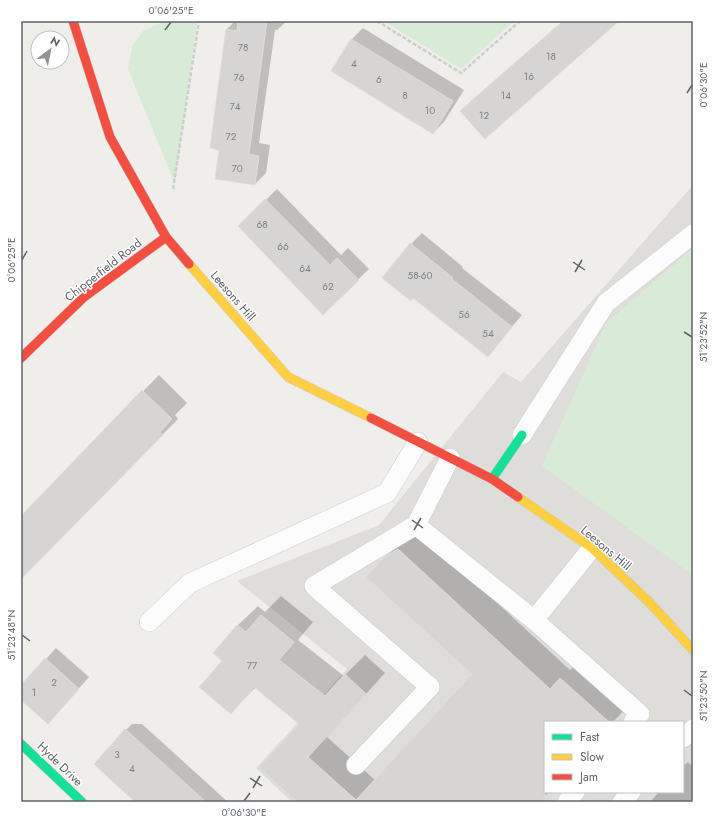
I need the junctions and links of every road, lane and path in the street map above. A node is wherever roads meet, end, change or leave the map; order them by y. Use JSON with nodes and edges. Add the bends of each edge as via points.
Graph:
{"nodes":[{"id":1,"x":73,"y":21,"type":"edge"},
{"id":2,"x":199,"y":21,"type":"edge"},
{"id":3,"x":377,"y":21,"type":"edge"},
{"id":4,"x":520,"y":21,"type":"edge"},
{"id":5,"x":173,"y":191,"type":"dead end"},
{"id":6,"x":693,"y":234,"type":"edge"},
{"id":7,"x":166,"y":237,"type":"junction"},
{"id":8,"x":21,"y":358,"type":"edge"},
{"id":9,"x":522,"y":435,"type":"joint"},
{"id":10,"x":418,"y":442,"type":"junction"},
{"id":11,"x":450,"y":458,"type":"junction"},
{"id":12,"x":492,"y":479,"type":"junction"},
{"id":13,"x":416,"y":525,"type":"junction"},
{"id":14,"x":592,"y":548,"type":"junction"},
{"id":15,"x":534,"y":620,"type":"junction"},
{"id":16,"x":149,"y":622,"type":"dead end"},
{"id":17,"x":693,"y":650,"type":"edge"},
{"id":18,"x":634,"y":721,"type":"edge"},
{"id":19,"x":693,"y":729,"type":"edge"},
{"id":20,"x":684,"y":737,"type":"edge"},
{"id":21,"x":21,"y":744,"type":"edge"},
{"id":22,"x":356,"y":764,"type":"dead end"},
{"id":23,"x":574,"y":793,"type":"edge"},
{"id":24,"x":630,"y":793,"type":"edge"},
{"id":25,"x":82,"y":802,"type":"edge"},
{"id":26,"x":567,"y":802,"type":"edge"},
{"id":27,"x":622,"y":802,"type":"edge"}],
"edges":[{"from":1,"to":7,"type":"street","name":"Leesons Hill","via":[[110,136]]},
{"from":2,"to":5,"type":"path"},
{"from":3,"to":4,"type":"path","via":[[461,73]]},
{"from":6,"to":9,"type":"lane","via":[[606,303]]},
{"from":7,"to":8,"type":"street","name":"Chipperfield Road","via":[[84,297]]},
{"from":7,"to":10,"type":"street","name":"Leesons Hill","via":[[288,377]]},
{"from":9,"to":12,"type":"street"},
{"from":10,"to":11,"type":"street","name":"Leesons Hill"},
{"from":10,"to":16,"type":"lane","via":[[387,493],[190,584]]},
{"from":11,"to":12,"type":"street","name":"Leesons Hill"},
{"from":11,"to":13,"type":"lane"},
{"from":12,"to":14,"type":"street","name":"Leesons Hill"},
{"from":13,"to":15,"type":"lane"},
{"from":13,"to":22,"type":"lane","via":[[314,586],[430,687]]},
{"from":14,"to":15,"type":"lane"},
{"from":14,"to":17,"type":"street","name":"Leesons Hill","via":[[649,602]]},
{"from":15,"to":18,"type":"lane","via":[[640,714]]},
{"from":19,"to":20,"type":"lane"},
{"from":21,"to":25,"type":"street","name":"Hyde Drive"},
{"from":23,"to":26,"type":"lane"},
{"from":24,"to":27,"type":"lane"}]}
